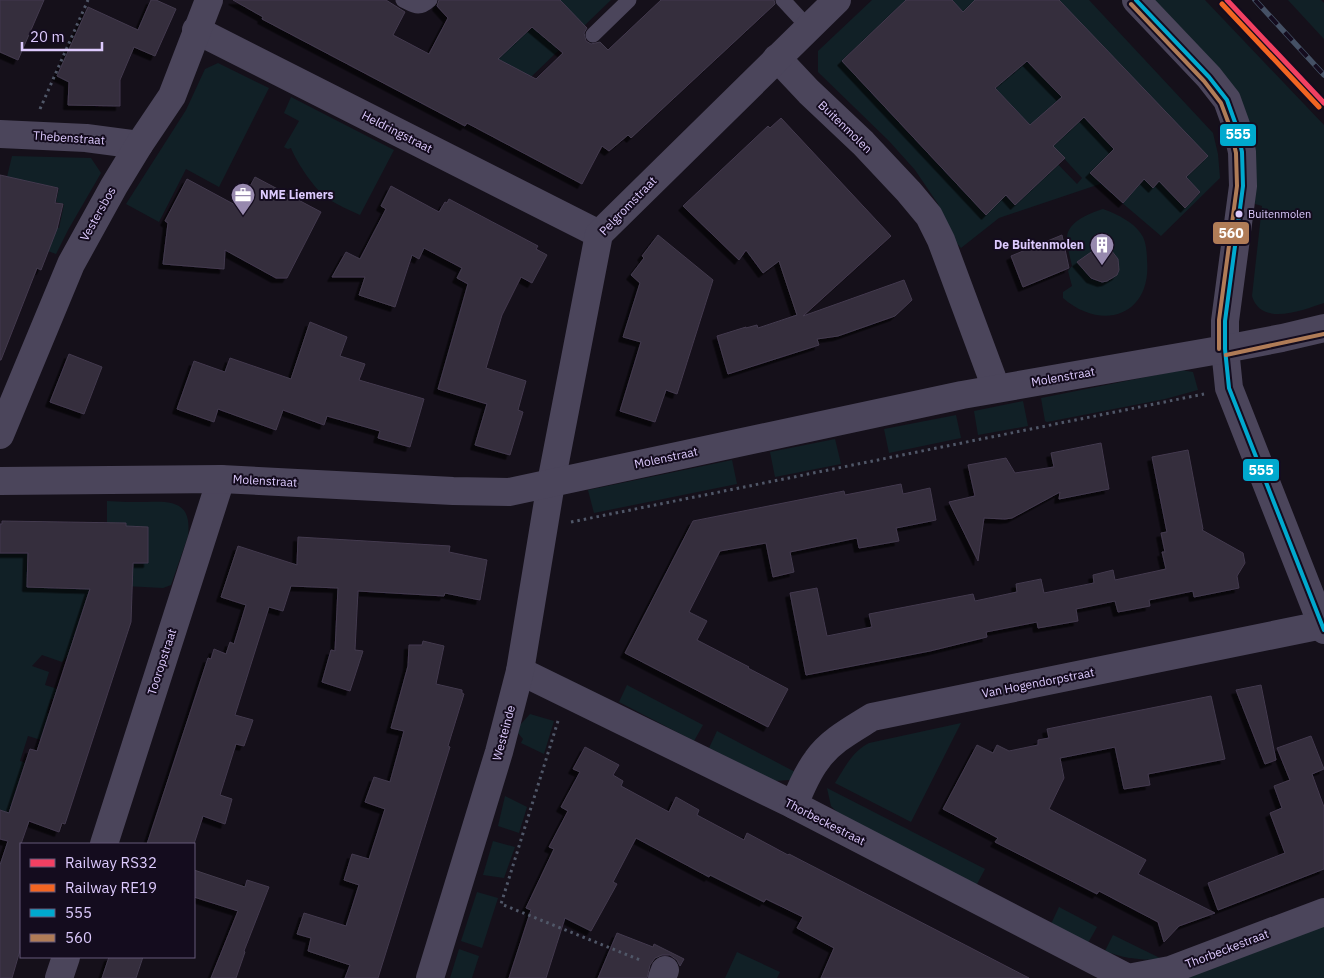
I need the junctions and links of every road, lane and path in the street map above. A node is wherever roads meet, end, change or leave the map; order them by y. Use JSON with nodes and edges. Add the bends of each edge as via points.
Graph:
{"nodes":[{"id":1,"x":88,"y":0,"type":"edge"},
{"id":2,"x":209,"y":0,"type":"edge"},
{"id":3,"x":403,"y":0,"type":"edge"},
{"id":4,"x":430,"y":0,"type":"edge"},
{"id":5,"x":629,"y":0,"type":"edge"},
{"id":6,"x":783,"y":0,"type":"edge"},
{"id":7,"x":837,"y":0,"type":"edge"},
{"id":8,"x":1136,"y":0,"type":"edge"},
{"id":9,"x":808,"y":27,"type":"junction"},
{"id":10,"x":196,"y":30,"type":"junction"},
{"id":11,"x":593,"y":35,"type":"dead end"},
{"id":12,"x":777,"y":58,"type":"junction"},
{"id":13,"x":0,"y":134,"type":"edge"},
{"id":14,"x":29,"y":135,"type":"junction"},
{"id":15,"x":139,"y":145,"type":"junction"},
{"id":16,"x":599,"y":234,"type":"junction"},
{"id":17,"x":1324,"y":328,"type":"edge"},
{"id":18,"x":1225,"y":349,"type":"junction"},
{"id":19,"x":996,"y":388,"type":"junction"},
{"id":20,"x":1229,"y":388,"type":"junction"},
{"id":21,"x":0,"y":434,"type":"edge"},
{"id":22,"x":221,"y":479,"type":"junction"},
{"id":23,"x":0,"y":481,"type":"edge"},
{"id":24,"x":551,"y":483,"type":"junction"},
{"id":25,"x":545,"y":521,"type":"junction"},
{"id":26,"x":1323,"y":628,"type":"edge"},
{"id":27,"x":520,"y":671,"type":"junction"},
{"id":28,"x":567,"y":694,"type":"junction"},
{"id":29,"x":794,"y":805,"type":"junction"},
{"id":30,"x":104,"y":843,"type":"edge"},
{"id":31,"x":1324,"y":912,"type":"edge"},
{"id":32,"x":66,"y":958,"type":"edge"},
{"id":33,"x":663,"y":974,"type":"edge"},
{"id":34,"x":59,"y":978,"type":"edge"},
{"id":35,"x":430,"y":978,"type":"edge"},
{"id":36,"x":1128,"y":978,"type":"edge"}],
"edges":[{"from":1,"to":14,"type":"path"},
{"from":2,"to":10,"type":"street","name":"Vestersbos"},
{"from":3,"to":4,"type":"lane","via":[[419,7]]},
{"from":5,"to":11,"type":"lane"},
{"from":6,"to":9,"type":"lane"},
{"from":7,"to":9,"type":"street","name":"Pelgromstraat"},
{"from":8,"to":18,"type":"street","via":[[1209,76],[1226,100],[1236,125],[1242,152],[1243,186]]},
{"from":9,"to":12,"type":"street","name":"Pelgromstraat"},
{"from":10,"to":15,"type":"street","name":"Vestersbos","via":[[172,96]]},
{"from":10,"to":16,"type":"street","name":"Heldringstraat"},
{"from":12,"to":16,"type":"street","name":"Pelgromstraat"},
{"from":12,"to":19,"type":"street","name":"Buitenmolen","via":[[863,143],[929,216]]},
{"from":13,"to":14,"type":"street","name":"Thebenstraat"},
{"from":14,"to":15,"type":"street","name":"Thebenstraat"},
{"from":15,"to":21,"type":"street","name":"Vestersbos","via":[[71,264]]},
{"from":16,"to":24,"type":"street","name":"Pelgromstraat"},
{"from":17,"to":18,"type":"street","name":"Molenstraat"},
{"from":18,"to":19,"type":"street","name":"Molenstraat"},
{"from":18,"to":20,"type":"street"},
{"from":19,"to":24,"type":"street","name":"Molenstraat"},
{"from":20,"to":25,"type":"path","via":[[573,522]]},
{"from":20,"to":26,"type":"street"},
{"from":22,"to":23,"type":"street","name":"Molenstraat"},
{"from":22,"to":24,"type":"street","name":"Molenstraat","via":[[509,492]]},
{"from":22,"to":30,"type":"street","name":"Tooropstraat"},
{"from":24,"to":25,"type":"street","name":"Westeinde"},
{"from":25,"to":27,"type":"street","name":"Westeinde"},
{"from":26,"to":29,"type":"street","name":"Van Hogendorpstraat","via":[[872,717],[841,737],[817,759]]},
{"from":27,"to":28,"type":"street","name":"Thorbeckestraat"},
{"from":27,"to":35,"type":"street","name":"Westeinde","via":[[499,752]]},
{"from":28,"to":29,"type":"street","name":"Thorbeckestraat"},
{"from":28,"to":33,"type":"path","via":[[501,904]]},
{"from":29,"to":36,"type":"street","name":"Thorbeckestraat"},
{"from":31,"to":36,"type":"street","name":"Thorbeckestraat","via":[[1170,970]]},
{"from":32,"to":34,"type":"street"}]}
